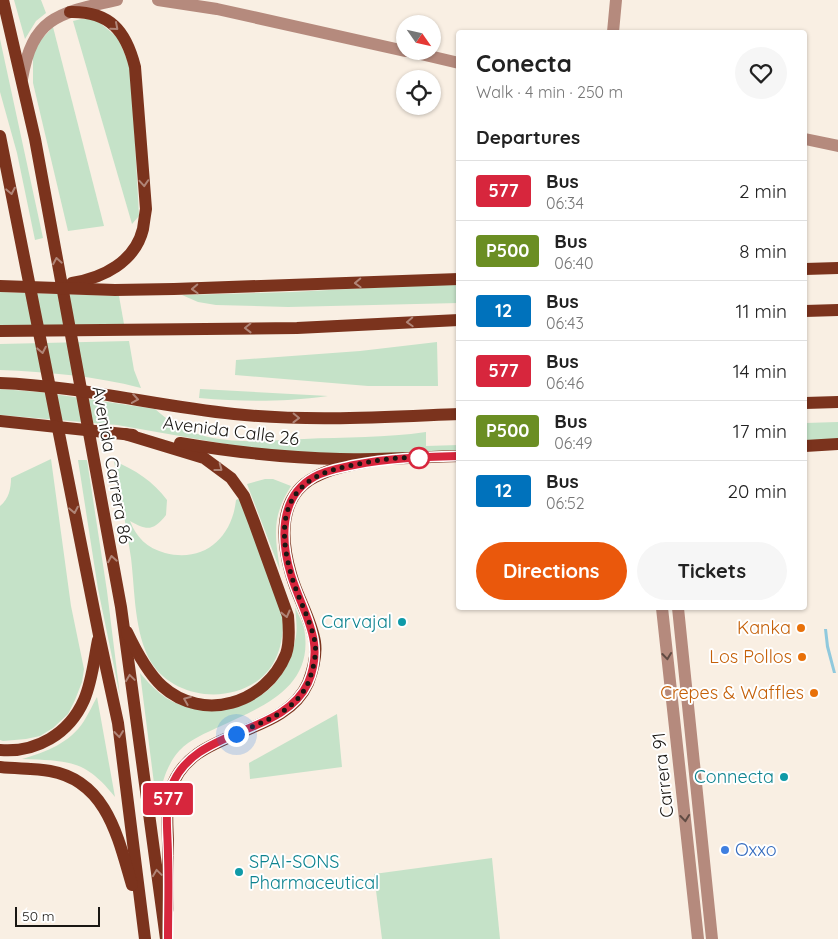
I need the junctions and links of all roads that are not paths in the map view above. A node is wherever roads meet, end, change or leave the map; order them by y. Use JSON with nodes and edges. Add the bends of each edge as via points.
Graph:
{"nodes":[{"id":1,"x":3,"y":0,"type":"edge"},
{"id":2,"x":117,"y":0,"type":"edge"},
{"id":3,"x":158,"y":0,"type":"edge"},
{"id":4,"x":192,"y":0,"type":"edge"},
{"id":5,"x":201,"y":0,"type":"edge"},
{"id":6,"x":616,"y":0,"type":"edge"},
{"id":7,"x":217,"y":9,"type":"junction"},
{"id":8,"x":70,"y":12,"type":"junction"},
{"id":9,"x":613,"y":30,"type":"edge"},
{"id":10,"x":396,"y":49,"type":"edge"},
{"id":11,"x":441,"y":59,"type":"edge"},
{"id":12,"x":456,"y":62,"type":"edge"},
{"id":13,"x":22,"y":79,"type":"junction"},
{"id":14,"x":807,"y":139,"type":"edge"},
{"id":15,"x":1,"y":140,"type":"edge"},
{"id":16,"x":838,"y":146,"type":"edge"},
{"id":17,"x":838,"y":268,"type":"edge"},
{"id":18,"x":807,"y":269,"type":"edge"},
{"id":19,"x":456,"y":279,"type":"edge"},
{"id":20,"x":0,"y":286,"type":"edge"},
{"id":21,"x":45,"y":286,"type":"junction"},
{"id":22,"x":838,"y":310,"type":"edge"},
{"id":23,"x":807,"y":311,"type":"edge"},
{"id":24,"x":456,"y":320,"type":"edge"},
{"id":25,"x":0,"y":330,"type":"edge"},
{"id":26,"x":0,"y":383,"type":"edge"},
{"id":27,"x":838,"y":402,"type":"edge"},
{"id":28,"x":807,"y":403,"type":"edge"},
{"id":29,"x":456,"y":414,"type":"edge"},
{"id":30,"x":0,"y":421,"type":"edge"},
{"id":31,"x":26,"y":423,"type":"junction"},
{"id":32,"x":0,"y":426,"type":"edge"},
{"id":33,"x":125,"y":434,"type":"junction"},
{"id":34,"x":838,"y":444,"type":"edge"},
{"id":35,"x":807,"y":446,"type":"edge"},
{"id":36,"x":456,"y":456,"type":"edge"},
{"id":37,"x":381,"y":459,"type":"junction"},
{"id":38,"x":662,"y":610,"type":"edge"},
{"id":39,"x":678,"y":610,"type":"edge"},
{"id":40,"x":122,"y":622,"type":"junction"},
{"id":41,"x":98,"y":635,"type":"junction"},
{"id":42,"x":0,"y":750,"type":"edge"},
{"id":43,"x":0,"y":767,"type":"edge"},
{"id":44,"x":141,"y":916,"type":"junction"},
{"id":45,"x":145,"y":939,"type":"edge"},
{"id":46,"x":167,"y":939,"type":"edge"},
{"id":47,"x":698,"y":939,"type":"edge"},
{"id":48,"x":712,"y":939,"type":"edge"}],
"edges":[{"from":1,"to":13,"type":"main road","name":"Avenida Carrera 86"},
{"from":2,"to":8,"type":"street"},
{"from":3,"to":7,"type":"street"},
{"from":4,"to":7,"type":"street"},
{"from":5,"to":7,"type":"street"},
{"from":6,"to":9,"type":"street"},
{"from":7,"to":10,"type":"street"},
{"from":8,"to":13,"type":"street","via":[[40,30],[25,59]]},
{"from":8,"to":21,"type":"main road","one_way":true,"via":[[94,15],[111,23],[126,39],[132,52],[146,209],[143,230],[121,264],[94,278]]},
{"from":11,"to":12,"type":"street"},
{"from":40,"to":13,"type":"main road","name":"Avenida Carrera 86","one_way":true},
{"from":14,"to":16,"type":"street"},
{"from":15,"to":41,"type":"main road","one_way":true},
{"from":17,"to":18,"type":"main road"},
{"from":19,"to":21,"type":"main road","one_way":true,"via":[[115,290]]},
{"from":20,"to":21,"type":"main road"},
{"from":22,"to":23,"type":"main road"},
{"from":24,"to":25,"type":"main road","one_way":true,"via":[[297,328]]},
{"from":26,"to":29,"type":"main road","name":"Avenida Calle 26","one_way":true,"via":[[269,417]]},
{"from":27,"to":28,"type":"main road"},
{"from":30,"to":31,"type":"main road","name":"Avenida Calle 26"},
{"from":31,"to":32,"type":"main road"},
{"from":31,"to":33,"type":"main road","name":"Avenida Calle 26"},
{"from":33,"to":37,"type":"main road","name":"Avenida Calle 26","via":[[240,453]]},
{"from":33,"to":40,"type":"main road","one_way":true,"via":[[204,458],[231,478],[244,496],[254,522],[288,616],[289,633],[286,653],[275,674],[245,698],[214,706],[192,703],[163,687],[145,665]]},
{"from":34,"to":35,"type":"main road"},
{"from":36,"to":37,"type":"main road","name":"Avenida Calle 26"},
{"from":37,"to":46,"type":"main road","via":[[333,469],[314,477],[299,489],[289,506],[284,541],[291,575],[315,644],[314,665],[308,683],[294,703],[200,752],[183,766],[173,783],[167,808]]},
{"from":38,"to":47,"type":"street","name":"Carrera 91","one_way":true},
{"from":39,"to":48,"type":"street","name":"Carrera 91"},
{"from":46,"to":40,"type":"main road","name":"Avenida Carrera 86","one_way":true},
{"from":41,"to":42,"type":"main road","via":[[84,699],[70,723],[50,740],[21,749]]},
{"from":41,"to":44,"type":"main road","one_way":true,"via":[[118,723]]},
{"from":43,"to":44,"type":"main road","via":[[52,771],[77,782],[96,796],[106,810],[119,842]]},
{"from":44,"to":45,"type":"main road"}]}
